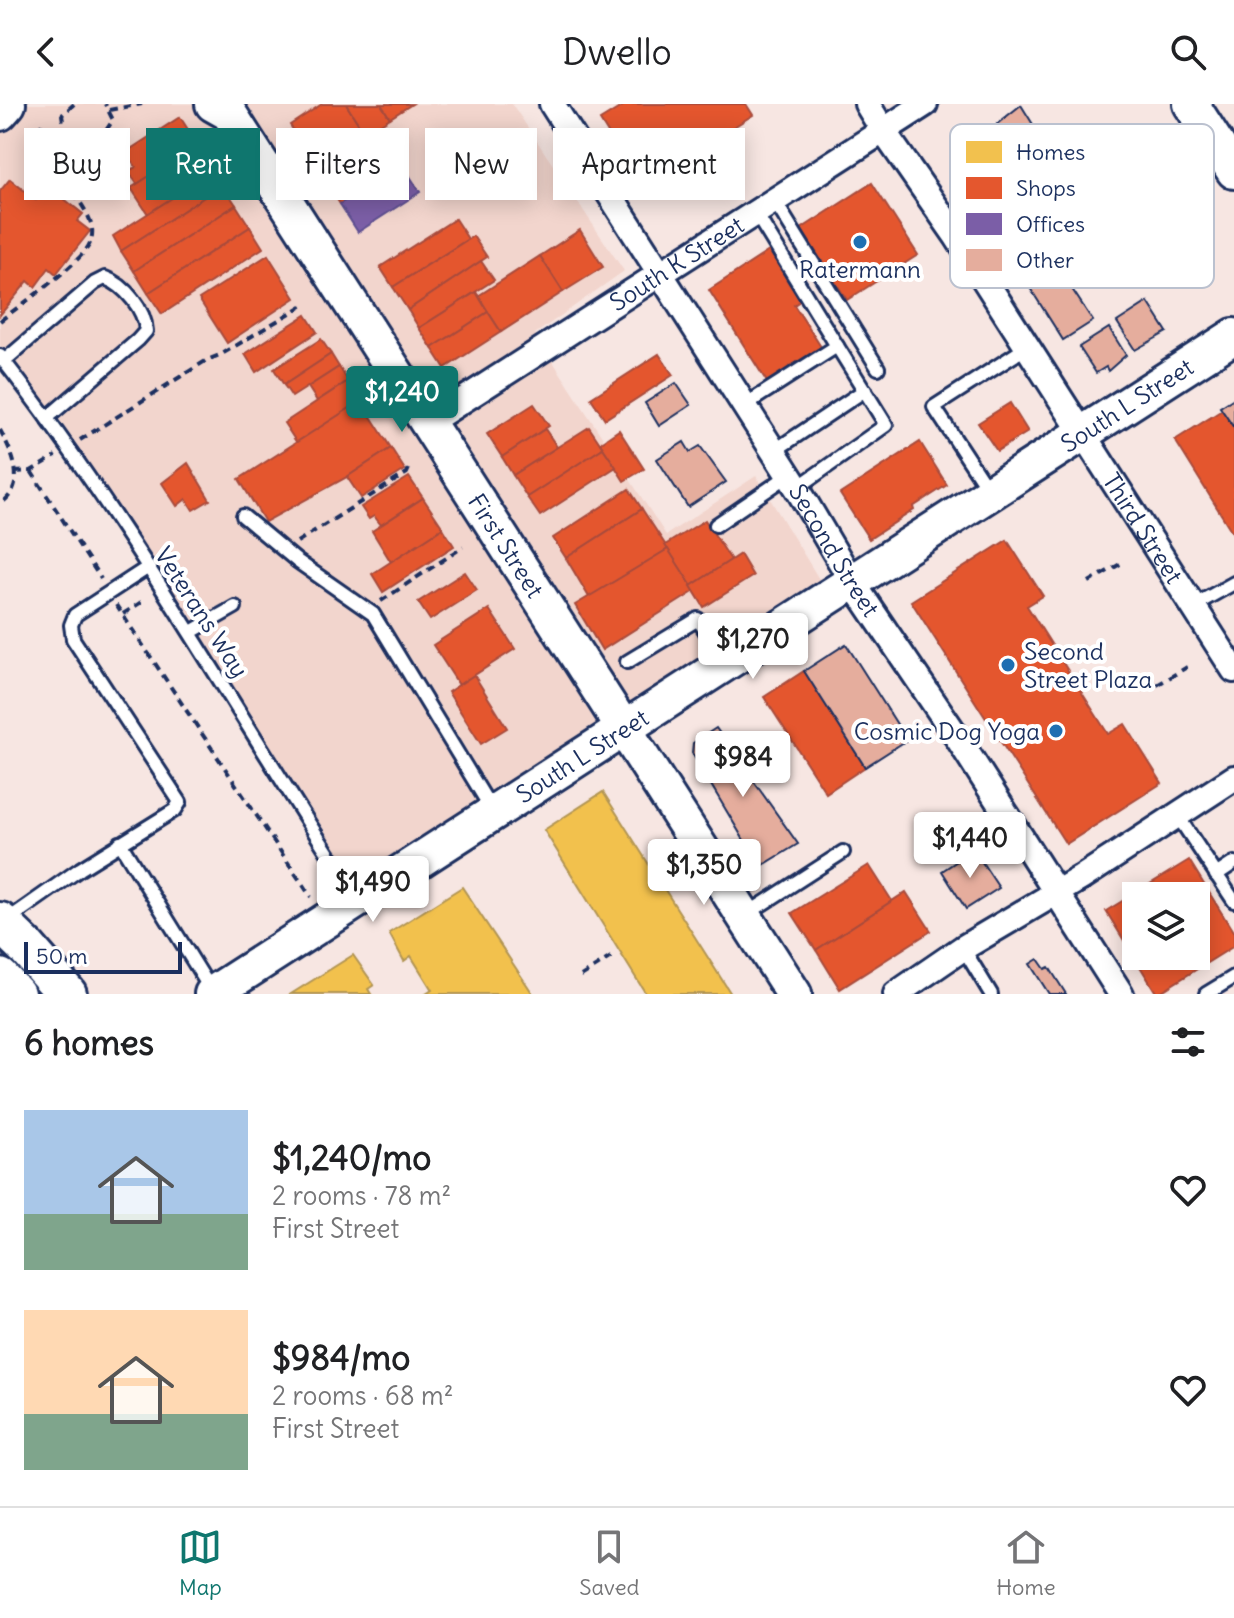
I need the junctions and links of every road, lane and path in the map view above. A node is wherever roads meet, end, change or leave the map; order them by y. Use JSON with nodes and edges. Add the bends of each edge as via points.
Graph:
{"nodes":[{"id":1,"x":8,"y":104,"type":"edge"},
{"id":2,"x":74,"y":104,"type":"edge"},
{"id":3,"x":105,"y":104,"type":"edge"},
{"id":4,"x":142,"y":104,"type":"edge"},
{"id":5,"x":552,"y":104,"type":"edge"},
{"id":6,"x":867,"y":104,"type":"edge"},
{"id":7,"x":925,"y":104,"type":"edge"},
{"id":8,"x":1191,"y":104,"type":"edge"},
{"id":9,"x":228,"y":107,"type":"edge"},
{"id":10,"x":109,"y":110,"type":"junction"},
{"id":11,"x":0,"y":113,"type":"edge"},
{"id":12,"x":39,"y":124,"type":"dead end"},
{"id":13,"x":1204,"y":124,"type":"edge"},
{"id":14,"x":43,"y":128,"type":"edge"},
{"id":15,"x":64,"y":128,"type":"edge"},
{"id":16,"x":108,"y":128,"type":"edge"},
{"id":17,"x":884,"y":132,"type":"junction"},
{"id":18,"x":1214,"y":140,"type":"edge"},
{"id":19,"x":1234,"y":171,"type":"edge"},
{"id":20,"x":78,"y":200,"type":"edge"},
{"id":21,"x":765,"y":206,"type":"junction"},
{"id":22,"x":950,"y":227,"type":"edge"},
{"id":23,"x":660,"y":274,"type":"junction"},
{"id":24,"x":989,"y":288,"type":"edge"},
{"id":25,"x":307,"y":303,"type":"dead end"},
{"id":26,"x":0,"y":321,"type":"edge"},
{"id":27,"x":1234,"y":336,"type":"edge"},
{"id":28,"x":837,"y":346,"type":"junction"},
{"id":29,"x":1027,"y":347,"type":"junction"},
{"id":30,"x":2,"y":359,"type":"edge"},
{"id":31,"x":878,"y":368,"type":"dead end"},
{"id":32,"x":865,"y":390,"type":"junction"},
{"id":33,"x":745,"y":405,"type":"junction"},
{"id":34,"x":47,"y":418,"type":"junction"},
{"id":35,"x":429,"y":422,"type":"junction"},
{"id":36,"x":0,"y":430,"type":"edge"},
{"id":37,"x":1083,"y":434,"type":"junction"},
{"id":38,"x":79,"y":440,"type":"dead end"},
{"id":39,"x":64,"y":450,"type":"dead end"},
{"id":40,"x":774,"y":451,"type":"junction"},
{"id":41,"x":410,"y":466,"type":"dead end"},
{"id":42,"x":31,"y":471,"type":"junction"},
{"id":43,"x":15,"y":472,"type":"junction"},
{"id":44,"x":793,"y":482,"type":"junction"},
{"id":45,"x":990,"y":493,"type":"junction"},
{"id":46,"x":0,"y":504,"type":"edge"},
{"id":47,"x":243,"y":516,"type":"dead end"},
{"id":48,"x":716,"y":525,"type":"dead end"},
{"id":49,"x":463,"y":547,"type":"dead end"},
{"id":50,"x":288,"y":548,"type":"dead end"},
{"id":51,"x":1122,"y":563,"type":"dead end"},
{"id":52,"x":147,"y":568,"type":"junction"},
{"id":53,"x":101,"y":579,"type":"dead end"},
{"id":54,"x":1089,"y":582,"type":"dead end"},
{"id":55,"x":853,"y":583,"type":"junction"},
{"id":56,"x":1234,"y":583,"type":"edge"},
{"id":57,"x":143,"y":601,"type":"dead end"},
{"id":58,"x":115,"y":603,"type":"dead end"},
{"id":59,"x":1193,"y":606,"type":"junction"},
{"id":60,"x":235,"y":607,"type":"dead end"},
{"id":61,"x":372,"y":607,"type":"dead end"},
{"id":62,"x":123,"y":614,"type":"junction"},
{"id":63,"x":191,"y":632,"type":"junction"},
{"id":64,"x":627,"y":662,"type":"dead end"},
{"id":65,"x":726,"y":664,"type":"junction"},
{"id":66,"x":1187,"y":667,"type":"dead end"},
{"id":67,"x":1234,"y":670,"type":"edge"},
{"id":68,"x":1157,"y":685,"type":"dead end"},
{"id":69,"x":623,"y":730,"type":"junction"},
{"id":70,"x":1234,"y":778,"type":"edge"},
{"id":71,"x":494,"y":812,"type":"junction"},
{"id":72,"x":1177,"y":815,"type":"junction"},
{"id":73,"x":120,"y":843,"type":"junction"},
{"id":74,"x":843,"y":852,"type":"dead end"},
{"id":75,"x":1234,"y":863,"type":"edge"},
{"id":76,"x":1216,"y":875,"type":"junction"},
{"id":77,"x":1056,"y":893,"type":"junction"},
{"id":78,"x":311,"y":897,"type":"dead end"},
{"id":79,"x":358,"y":899,"type":"junction"},
{"id":80,"x":1234,"y":901,"type":"edge"},
{"id":81,"x":744,"y":916,"type":"junction"},
{"id":82,"x":1,"y":924,"type":"edge"},
{"id":83,"x":963,"y":948,"type":"junction"},
{"id":84,"x":611,"y":957,"type":"dead end"},
{"id":85,"x":581,"y":976,"type":"dead end"},
{"id":86,"x":1234,"y":977,"type":"edge"},
{"id":87,"x":0,"y":978,"type":"edge"},
{"id":88,"x":15,"y":994,"type":"edge"},
{"id":89,"x":67,"y":994,"type":"edge"},
{"id":90,"x":213,"y":994,"type":"edge"},
{"id":91,"x":794,"y":994,"type":"edge"},
{"id":92,"x":896,"y":994,"type":"edge"},
{"id":93,"x":991,"y":994,"type":"edge"},
{"id":94,"x":1121,"y":994,"type":"edge"},
{"id":95,"x":1206,"y":994,"type":"edge"}],
"edges":[{"from":1,"to":11,"type":"street"},
{"from":2,"to":15,"type":"path","via":[[62,115]]},
{"from":3,"to":10,"type":"path"},
{"from":4,"to":10,"type":"path"},
{"from":5,"to":23,"type":"street","name":"Second Street"},
{"from":6,"to":17,"type":"street","name":"Third Street"},
{"from":7,"to":17,"type":"street","name":"South K Street"},
{"from":8,"to":13,"type":"street"},
{"from":9,"to":35,"type":"street","name":"First Street"},
{"from":10,"to":16,"type":"path","via":[[113,120]]},
{"from":12,"to":14,"type":"path"},
{"from":17,"to":21,"type":"street","name":"South K Street"},
{"from":17,"to":22,"type":"street","name":"Third Street"},
{"from":18,"to":19,"type":"street"},
{"from":20,"to":26,"type":"path","via":[[93,226],[90,245]]},
{"from":21,"to":23,"type":"street","name":"South K Street"},
{"from":21,"to":28,"type":"lane"},
{"from":21,"to":31,"type":"lane","via":[[843,309]]},
{"from":23,"to":33,"type":"street","name":"Second Street"},
{"from":23,"to":35,"type":"street","name":"South K Street"},
{"from":24,"to":29,"type":"street","name":"Third Street"},
{"from":25,"to":38,"type":"path"},
{"from":27,"to":37,"type":"street","name":"South L Street"},
{"from":28,"to":32,"type":"lane"},
{"from":28,"to":33,"type":"lane"},
{"from":29,"to":37,"type":"street","name":"Third Street"},
{"from":29,"to":45,"type":"lane","via":[[934,407]]},
{"from":30,"to":34,"type":"lane","name":"Veterans Way"},
{"from":30,"to":34,"type":"lane","via":[[105,278],[118,283],[145,318],[146,331],[138,340]]},
{"from":32,"to":40,"type":"lane"},
{"from":32,"to":44,"type":"lane","via":[[886,425]]},
{"from":33,"to":40,"type":"street","name":"Second Street"},
{"from":34,"to":52,"type":"lane","name":"Veterans Way"},
{"from":35,"to":69,"type":"street","name":"First Street"},
{"from":36,"to":43,"type":"path","via":[[12,451]]},
{"from":37,"to":45,"type":"street","name":"South L Street"},
{"from":37,"to":59,"type":"street","name":"Third Street"},
{"from":39,"to":42,"type":"path"},
{"from":40,"to":44,"type":"street","name":"Second Street"},
{"from":41,"to":50,"type":"path","via":[[407,473]]},
{"from":42,"to":43,"type":"path"},
{"from":42,"to":53,"type":"path"},
{"from":43,"to":46,"type":"path","via":[[12,496]]},
{"from":44,"to":48,"type":"lane"},
{"from":44,"to":55,"type":"street","name":"Second Street"},
{"from":45,"to":55,"type":"street","name":"South L Street"},
{"from":47,"to":71,"type":"lane","via":[[373,614]]},
{"from":49,"to":61,"type":"path"},
{"from":51,"to":54,"type":"path"},
{"from":52,"to":63,"type":"lane","name":"Veterans Way"},
{"from":52,"to":73,"type":"lane","via":[[75,615],[71,625],[73,639],[180,802]]},
{"from":55,"to":65,"type":"street","name":"South L Street"},
{"from":55,"to":77,"type":"street","name":"Second Street"},
{"from":56,"to":59,"type":"lane"},
{"from":57,"to":62,"type":"path"},
{"from":58,"to":62,"type":"path"},
{"from":59,"to":67,"type":"street","name":"Third Street"},
{"from":60,"to":63,"type":"lane"},
{"from":62,"to":78,"type":"path"},
{"from":63,"to":79,"type":"lane","name":"Veterans Way"},
{"from":64,"to":65,"type":"lane","via":[[698,619]]},
{"from":65,"to":69,"type":"street","name":"South L Street"},
{"from":66,"to":68,"type":"path"},
{"from":69,"to":71,"type":"street","name":"South L Street"},
{"from":69,"to":81,"type":"street","name":"First Street"},
{"from":70,"to":72,"type":"street"},
{"from":71,"to":79,"type":"street","name":"South L Street"},
{"from":72,"to":76,"type":"lane"},
{"from":72,"to":77,"type":"street"},
{"from":73,"to":82,"type":"lane"},
{"from":73,"to":90,"type":"lane"},
{"from":74,"to":81,"type":"lane"},
{"from":75,"to":76,"type":"lane"},
{"from":76,"to":80,"type":"lane"},
{"from":77,"to":83,"type":"street"},
{"from":77,"to":94,"type":"street","name":"Second Street"},
{"from":79,"to":90,"type":"street","name":"South L Street"},
{"from":81,"to":91,"type":"street","name":"First Street"},
{"from":82,"to":89,"type":"main road"},
{"from":83,"to":92,"type":"street"},
{"from":83,"to":93,"type":"lane"},
{"from":84,"to":85,"type":"path"},
{"from":86,"to":95,"type":"lane"},
{"from":87,"to":88,"type":"main road"}]}
